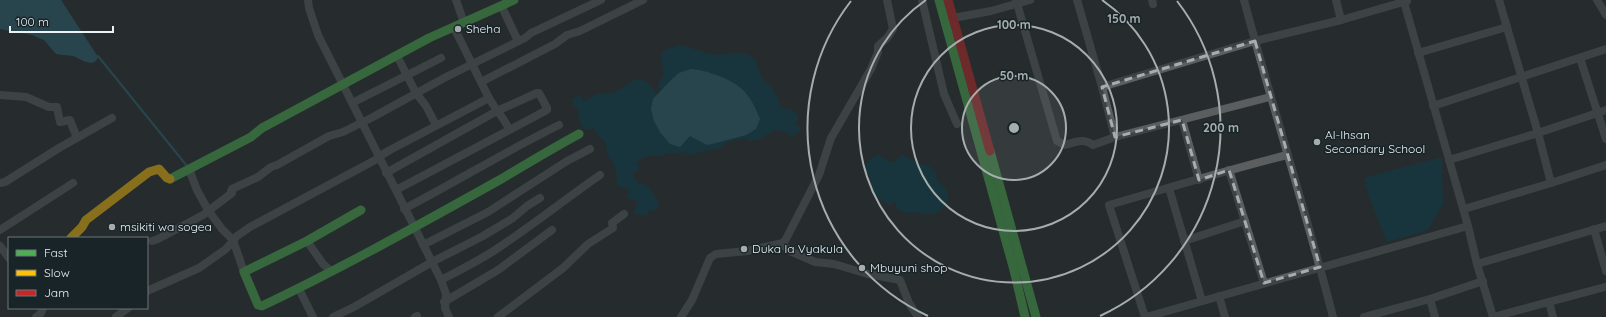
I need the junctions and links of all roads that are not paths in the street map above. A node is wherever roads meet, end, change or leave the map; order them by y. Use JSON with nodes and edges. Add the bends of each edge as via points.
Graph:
{"nodes":[{"id":1,"x":456,"y":0,"type":"edge"},
{"id":2,"x":514,"y":0,"type":"edge"},
{"id":3,"x":601,"y":0,"type":"edge"},
{"id":4,"x":643,"y":0,"type":"edge"},
{"id":5,"x":887,"y":0,"type":"edge"},
{"id":6,"x":922,"y":0,"type":"edge"},
{"id":7,"x":940,"y":0,"type":"edge"},
{"id":8,"x":948,"y":0,"type":"edge"},
{"id":9,"x":1030,"y":0,"type":"edge"},
{"id":10,"x":1077,"y":0,"type":"edge"},
{"id":11,"x":1244,"y":0,"type":"edge"},
{"id":12,"x":1336,"y":0,"type":"edge"},
{"id":13,"x":1500,"y":0,"type":"edge"},
{"id":14,"x":1597,"y":0,"type":"edge"},
{"id":15,"x":308,"y":1,"type":"edge"},
{"id":16,"x":1406,"y":1,"type":"edge"},
{"id":17,"x":1016,"y":2,"type":"edge"},
{"id":18,"x":502,"y":7,"type":"junction"},
{"id":19,"x":1605,"y":10,"type":"edge"},
{"id":20,"x":953,"y":18,"type":"junction"},
{"id":21,"x":1341,"y":20,"type":"junction"},
{"id":22,"x":464,"y":23,"type":"junction"},
{"id":23,"x":1507,"y":27,"type":"junction"},
{"id":24,"x":454,"y":28,"type":"junction"},
{"id":25,"x":518,"y":41,"type":"junction"},
{"id":26,"x":1255,"y":41,"type":"junction"},
{"id":27,"x":1606,"y":49,"type":"edge"},
{"id":28,"x":1418,"y":53,"type":"junction"},
{"id":29,"x":397,"y":56,"type":"junction"},
{"id":30,"x":441,"y":58,"type":"dead end"},
{"id":31,"x":1580,"y":58,"type":"junction"},
{"id":32,"x":472,"y":64,"type":"junction"},
{"id":33,"x":407,"y":76,"type":"junction"},
{"id":34,"x":1521,"y":77,"type":"junction"},
{"id":35,"x":481,"y":82,"type":"junction"},
{"id":36,"x":343,"y":84,"type":"junction"},
{"id":37,"x":1102,"y":87,"type":"junction"},
{"id":38,"x":416,"y":93,"type":"junction"},
{"id":39,"x":0,"y":95,"type":"edge"},
{"id":40,"x":1270,"y":97,"type":"junction"},
{"id":41,"x":489,"y":98,"type":"junction"},
{"id":42,"x":352,"y":103,"type":"junction"},
{"id":43,"x":1433,"y":106,"type":"junction"},
{"id":44,"x":497,"y":111,"type":"junction"},
{"id":45,"x":1602,"y":111,"type":"edge"},
{"id":46,"x":112,"y":118,"type":"dead end"},
{"id":47,"x":1182,"y":120,"type":"junction"},
{"id":48,"x":361,"y":122,"type":"junction"},
{"id":49,"x":957,"y":124,"type":"dead end"},
{"id":50,"x":436,"y":125,"type":"junction"},
{"id":51,"x":559,"y":125,"type":"dead end"},
{"id":52,"x":509,"y":129,"type":"junction"},
{"id":53,"x":580,"y":134,"type":"dead end"},
{"id":54,"x":1538,"y":134,"type":"junction"},
{"id":55,"x":1115,"y":137,"type":"junction"},
{"id":56,"x":77,"y":138,"type":"junction"},
{"id":57,"x":1606,"y":139,"type":"edge"},
{"id":58,"x":590,"y":149,"type":"dead end"},
{"id":59,"x":1287,"y":155,"type":"junction"},
{"id":60,"x":378,"y":158,"type":"junction"},
{"id":61,"x":1449,"y":160,"type":"junction"},
{"id":62,"x":1606,"y":165,"type":"edge"},
{"id":63,"x":187,"y":170,"type":"junction"},
{"id":64,"x":1229,"y":170,"type":"junction"},
{"id":65,"x":386,"y":173,"type":"junction"},
{"id":66,"x":600,"y":175,"type":"dead end"},
{"id":67,"x":1199,"y":180,"type":"junction"},
{"id":68,"x":73,"y":183,"type":"dead end"},
{"id":69,"x":0,"y":184,"type":"edge"},
{"id":70,"x":1551,"y":184,"type":"junction"},
{"id":71,"x":1169,"y":188,"type":"junction"},
{"id":72,"x":396,"y":190,"type":"junction"},
{"id":73,"x":540,"y":198,"type":"dead end"},
{"id":74,"x":404,"y":209,"type":"junction"},
{"id":75,"x":1464,"y":209,"type":"junction"},
{"id":76,"x":361,"y":210,"type":"dead end"},
{"id":77,"x":205,"y":213,"type":"junction"},
{"id":78,"x":624,"y":214,"type":"dead end"},
{"id":79,"x":1245,"y":221,"type":"junction"},
{"id":80,"x":413,"y":226,"type":"junction"},
{"id":81,"x":1468,"y":226,"type":"junction"},
{"id":82,"x":1606,"y":226,"type":"edge"},
{"id":83,"x":1594,"y":229,"type":"junction"},
{"id":84,"x":0,"y":230,"type":"edge"},
{"id":85,"x":552,"y":230,"type":"dead end"},
{"id":86,"x":72,"y":237,"type":"edge"},
{"id":87,"x":233,"y":240,"type":"junction"},
{"id":88,"x":152,"y":241,"type":"dead end"},
{"id":89,"x":307,"y":241,"type":"junction"},
{"id":90,"x":1184,"y":241,"type":"junction"},
{"id":91,"x":783,"y":243,"type":"junction"},
{"id":92,"x":423,"y":245,"type":"junction"},
{"id":93,"x":0,"y":246,"type":"edge"},
{"id":94,"x":8,"y":257,"type":"edge"},
{"id":95,"x":432,"y":262,"type":"junction"},
{"id":96,"x":1477,"y":264,"type":"junction"},
{"id":97,"x":1320,"y":267,"type":"junction"},
{"id":98,"x":1606,"y":271,"type":"edge"},
{"id":99,"x":244,"y":272,"type":"junction"},
{"id":100,"x":331,"y":272,"type":"junction"},
{"id":101,"x":441,"y":280,"type":"junction"},
{"id":102,"x":1483,"y":281,"type":"junction"},
{"id":103,"x":1264,"y":283,"type":"junction"},
{"id":104,"x":1606,"y":288,"type":"edge"},
{"id":105,"x":298,"y":289,"type":"junction"},
{"id":106,"x":148,"y":291,"type":"edge"},
{"id":107,"x":1219,"y":296,"type":"junction"},
{"id":108,"x":1430,"y":299,"type":"junction"},
{"id":109,"x":1202,"y":301,"type":"junction"},
{"id":110,"x":444,"y":302,"type":"junction"},
{"id":111,"x":1549,"y":302,"type":"junction"},
{"id":112,"x":127,"y":309,"type":"edge"},
{"id":113,"x":44,"y":312,"type":"edge"},
{"id":114,"x":1165,"y":315,"type":"edge"},
{"id":115,"x":1368,"y":316,"type":"edge"},
{"id":116,"x":36,"y":317,"type":"edge"},
{"id":117,"x":116,"y":317,"type":"edge"},
{"id":118,"x":313,"y":317,"type":"edge"},
{"id":119,"x":333,"y":317,"type":"edge"},
{"id":120,"x":449,"y":317,"type":"edge"},
{"id":121,"x":498,"y":317,"type":"edge"},
{"id":122,"x":681,"y":317,"type":"edge"},
{"id":123,"x":918,"y":317,"type":"edge"},
{"id":124,"x":1025,"y":317,"type":"edge"},
{"id":125,"x":1036,"y":317,"type":"edge"},
{"id":126,"x":1145,"y":317,"type":"edge"},
{"id":127,"x":1225,"y":317,"type":"edge"},
{"id":128,"x":1333,"y":317,"type":"edge"},
{"id":129,"x":1435,"y":317,"type":"edge"},
{"id":130,"x":1493,"y":317,"type":"edge"},
{"id":131,"x":1553,"y":317,"type":"edge"}],
"edges":[{"from":1,"to":22,"type":"street"},
{"from":2,"to":18,"type":"street"},
{"from":3,"to":25,"type":"street"},
{"from":4,"to":35,"type":"street","via":[[567,35],[555,44]]},
{"from":5,"to":91,"type":"street","via":[[892,29],[878,46],[871,69],[831,138],[819,175]]},
{"from":6,"to":49,"type":"street","via":[[944,94]]},
{"from":7,"to":124,"type":"street"},
{"from":8,"to":20,"type":"street"},
{"from":9,"to":17,"type":"street"},
{"from":10,"to":37,"type":"street"},
{"from":11,"to":26,"type":"street"},
{"from":12,"to":21,"type":"street"},
{"from":13,"to":23,"type":"street"},
{"from":14,"to":19,"type":"street"},
{"from":15,"to":36,"type":"street","via":[[318,35]]},
{"from":16,"to":21,"type":"street"},
{"from":16,"to":28,"type":"street"},
{"from":17,"to":20,"type":"street"},
{"from":17,"to":55,"type":"street","via":[[1057,141],[1066,145],[1083,140],[1094,145]]},
{"from":18,"to":22,"type":"street"},
{"from":18,"to":25,"type":"street"},
{"from":20,"to":125,"type":"street"},
{"from":21,"to":26,"type":"street"},
{"from":22,"to":24,"type":"street"},
{"from":23,"to":28,"type":"street"},
{"from":23,"to":34,"type":"street"},
{"from":24,"to":29,"type":"street","via":[[429,38]]},
{"from":24,"to":32,"type":"street"},
{"from":25,"to":32,"type":"street"},
{"from":26,"to":37,"type":"street"},
{"from":26,"to":40,"type":"street"},
{"from":27,"to":31,"type":"street"},
{"from":28,"to":43,"type":"street"},
{"from":29,"to":33,"type":"street"},
{"from":29,"to":36,"type":"street"},
{"from":30,"to":33,"type":"street"},
{"from":31,"to":34,"type":"street"},
{"from":31,"to":45,"type":"street"},
{"from":32,"to":35,"type":"street"},
{"from":32,"to":38,"type":"street"},
{"from":33,"to":38,"type":"street"},
{"from":33,"to":42,"type":"street"},
{"from":34,"to":43,"type":"street"},
{"from":34,"to":54,"type":"street"},
{"from":35,"to":41,"type":"street"},
{"from":36,"to":42,"type":"street"},
{"from":36,"to":63,"type":"street"},
{"from":37,"to":55,"type":"street"},
{"from":38,"to":48,"type":"street"},
{"from":38,"to":50,"type":"street"},
{"from":39,"to":56,"type":"street","via":[[26,97],[57,108],[60,122],[70,120]]},
{"from":40,"to":47,"type":"street"},
{"from":40,"to":59,"type":"street"},
{"from":41,"to":44,"type":"street"},
{"from":41,"to":50,"type":"street"},
{"from":42,"to":48,"type":"street"},
{"from":43,"to":61,"type":"street"},
{"from":44,"to":52,"type":"street"},
{"from":44,"to":52,"type":"street","via":[[537,92],[541,95],[547,110]]},
{"from":44,"to":65,"type":"street"},
{"from":45,"to":54,"type":"street"},
{"from":45,"to":57,"type":"street"},
{"from":46,"to":56,"type":"street"},
{"from":47,"to":55,"type":"street"},
{"from":47,"to":67,"type":"street"},
{"from":48,"to":60,"type":"street"},
{"from":48,"to":77,"type":"street","via":[[329,136],[232,189],[232,193]]},
{"from":50,"to":60,"type":"street"},
{"from":51,"to":74,"type":"street"},
{"from":52,"to":72,"type":"street"},
{"from":53,"to":80,"type":"street"},
{"from":54,"to":61,"type":"street"},
{"from":54,"to":70,"type":"street"},
{"from":56,"to":69,"type":"street"},
{"from":58,"to":92,"type":"street","via":[[488,212]]},
{"from":59,"to":64,"type":"street"},
{"from":59,"to":97,"type":"street"},
{"from":60,"to":65,"type":"street"},
{"from":60,"to":87,"type":"street","via":[[264,218]]},
{"from":61,"to":75,"type":"street"},
{"from":62,"to":70,"type":"street"},
{"from":63,"to":77,"type":"street"},
{"from":63,"to":86,"type":"street","via":[[169,180],[158,169],[149,172],[99,209]]},
{"from":64,"to":67,"type":"street"},
{"from":64,"to":79,"type":"street"},
{"from":65,"to":72,"type":"street"},
{"from":66,"to":101,"type":"street","via":[[535,223]]},
{"from":67,"to":71,"type":"street"},
{"from":68,"to":84,"type":"street"},
{"from":70,"to":75,"type":"street"},
{"from":71,"to":90,"type":"street"},
{"from":71,"to":126,"type":"street","via":[[1109,205]]},
{"from":72,"to":74,"type":"street"},
{"from":73,"to":95,"type":"street","via":[[483,236]]},
{"from":74,"to":80,"type":"street"},
{"from":75,"to":81,"type":"street"},
{"from":76,"to":89,"type":"street"},
{"from":77,"to":87,"type":"street"},
{"from":77,"to":88,"type":"street"},
{"from":78,"to":121,"type":"street","via":[[612,223],[613,228],[588,244],[563,268]]},
{"from":79,"to":90,"type":"street"},
{"from":79,"to":103,"type":"street"},
{"from":80,"to":92,"type":"street"},
{"from":80,"to":100,"type":"street"},
{"from":81,"to":96,"type":"street"},
{"from":81,"to":97,"type":"street"},
{"from":82,"to":83,"type":"street"},
{"from":83,"to":96,"type":"street"},
{"from":83,"to":98,"type":"street"},
{"from":85,"to":110,"type":"street","via":[[498,270]]},
{"from":87,"to":99,"type":"street"},
{"from":87,"to":106,"type":"street","via":[[226,249],[199,268]]},
{"from":89,"to":99,"type":"street"},
{"from":89,"to":100,"type":"street"},
{"from":90,"to":109,"type":"street"},
{"from":91,"to":122,"type":"street","via":[[747,251],[716,254],[710,258],[692,300]]},
{"from":91,"to":123,"type":"street","via":[[790,251],[815,262],[900,280]]},
{"from":92,"to":95,"type":"street"},
{"from":93,"to":94,"type":"street"},
{"from":95,"to":101,"type":"street"},
{"from":95,"to":119,"type":"street"},
{"from":96,"to":102,"type":"street"},
{"from":97,"to":103,"type":"street"},
{"from":97,"to":128,"type":"street"},
{"from":99,"to":105,"type":"street","via":[[260,306]]},
{"from":100,"to":105,"type":"street"},
{"from":101,"to":110,"type":"street","via":[[446,294]]},
{"from":102,"to":108,"type":"street"},
{"from":102,"to":130,"type":"street"},
{"from":103,"to":107,"type":"street"},
{"from":104,"to":111,"type":"street"},
{"from":105,"to":118,"type":"street"},
{"from":107,"to":109,"type":"street"},
{"from":107,"to":127,"type":"street"},
{"from":108,"to":115,"type":"street"},
{"from":108,"to":129,"type":"street"},
{"from":109,"to":114,"type":"street"},
{"from":110,"to":120,"type":"street"},
{"from":111,"to":130,"type":"street"},
{"from":111,"to":131,"type":"street"},
{"from":112,"to":117,"type":"street"},
{"from":113,"to":116,"type":"street"},
{"from":114,"to":126,"type":"street"}]}
